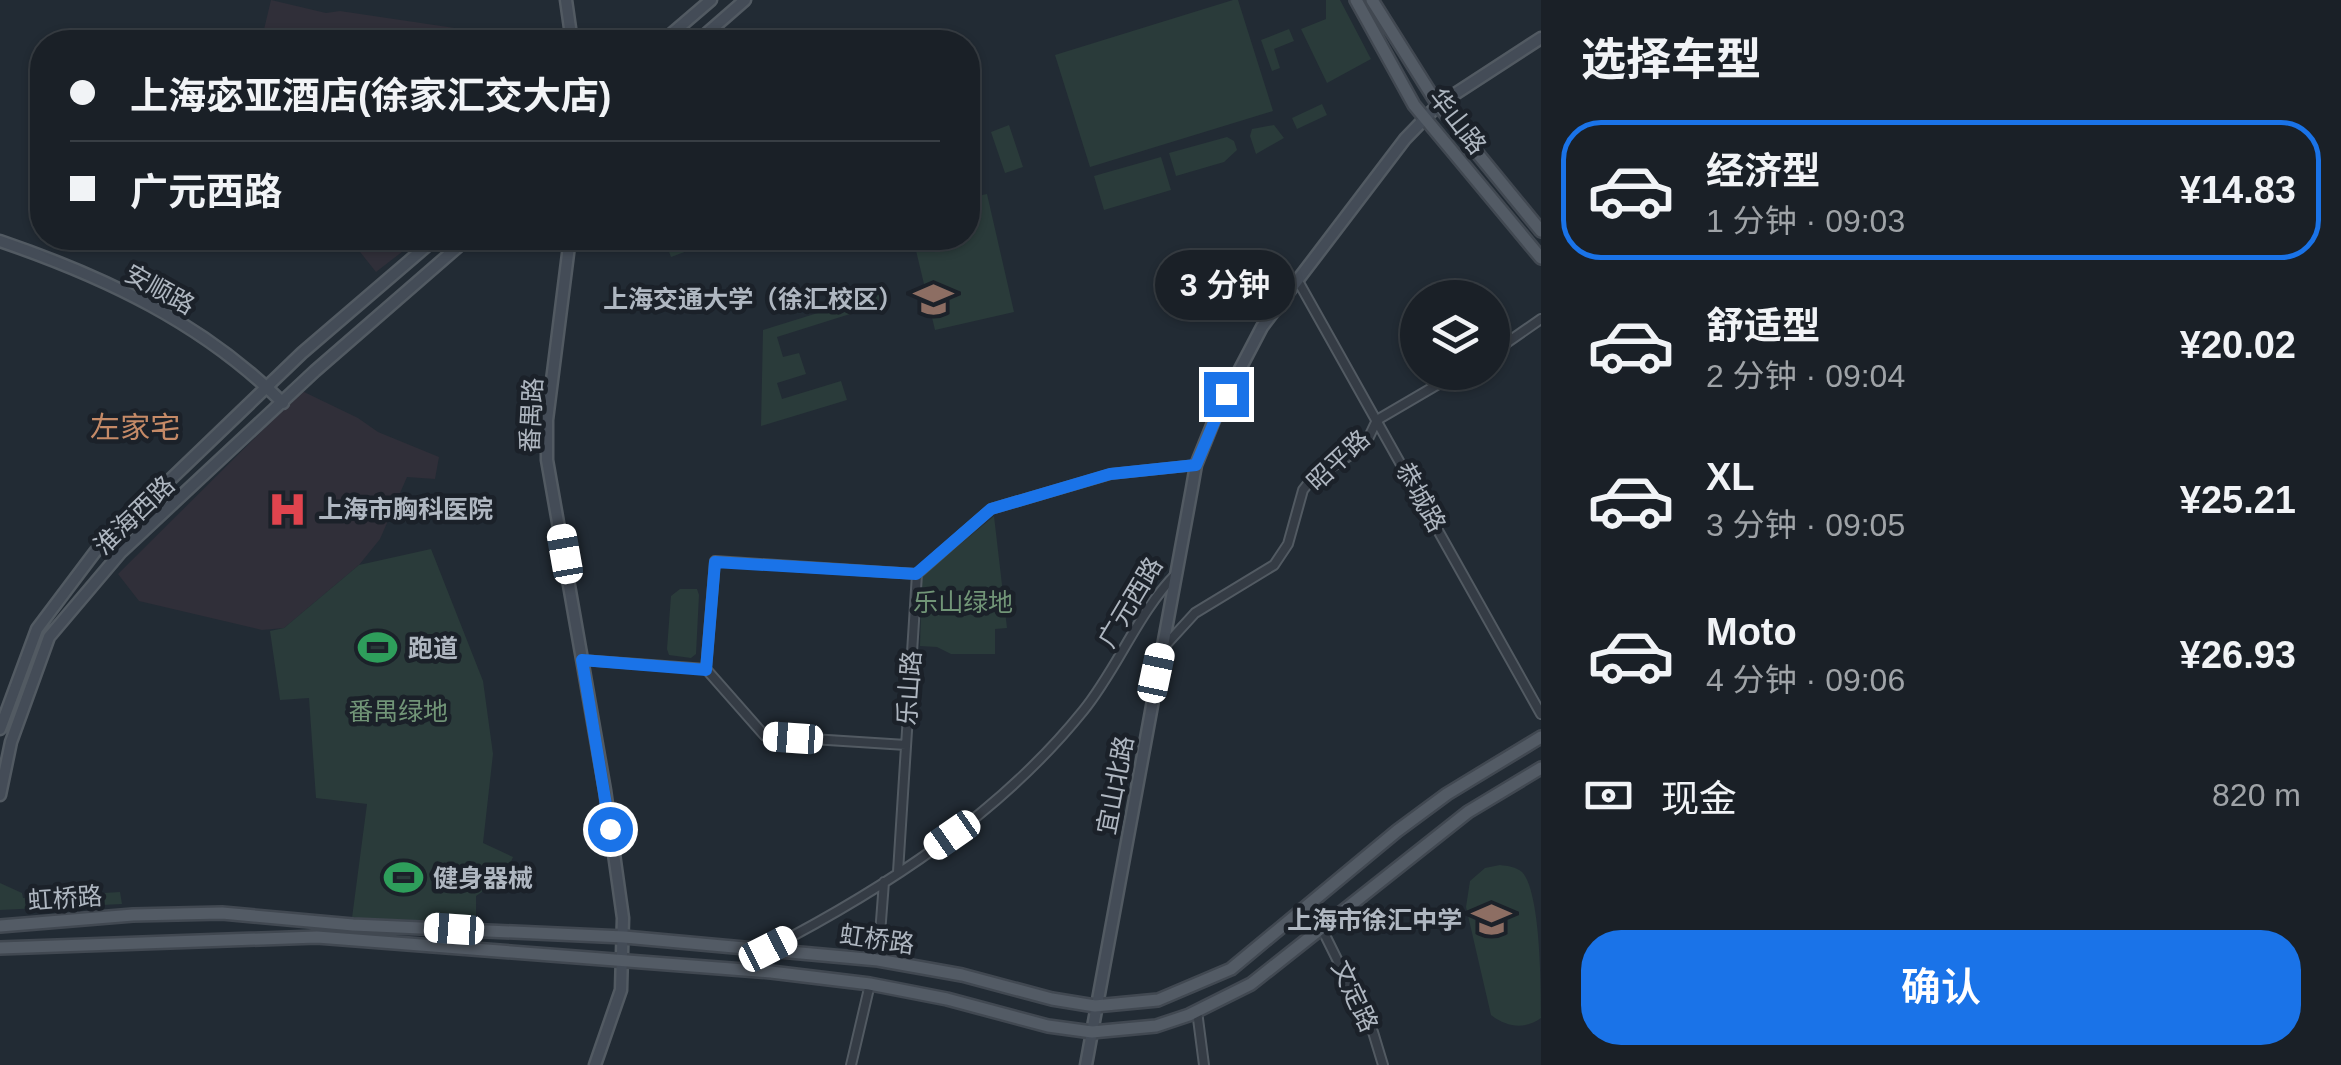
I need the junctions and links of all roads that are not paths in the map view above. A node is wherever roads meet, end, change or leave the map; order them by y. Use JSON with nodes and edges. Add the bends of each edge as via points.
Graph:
{"nodes":[{"id":1,"x":566,"y":0,"type":"edge"},
{"id":2,"x":711,"y":0,"type":"edge"},
{"id":3,"x":745,"y":0,"type":"edge"},
{"id":4,"x":1356,"y":0,"type":"edge"},
{"id":5,"x":1372,"y":0,"type":"edge"},
{"id":6,"x":570,"y":30,"type":"edge"},
{"id":7,"x":676,"y":30,"type":"edge"},
{"id":8,"x":710,"y":30,"type":"edge"},
{"id":9,"x":1541,"y":38,"type":"edge"},
{"id":10,"x":1438,"y":105,"type":"junction"},
{"id":11,"x":1424,"y":117,"type":"junction"},
{"id":12,"x":1541,"y":231,"type":"edge"},
{"id":13,"x":0,"y":242,"type":"edge"},
{"id":14,"x":422,"y":250,"type":"edge"},
{"id":15,"x":454,"y":250,"type":"edge"},
{"id":16,"x":568,"y":250,"type":"edge"},
{"id":17,"x":1541,"y":258,"type":"edge"},
{"id":18,"x":1298,"y":281,"type":"junction"},
{"id":19,"x":1541,"y":320,"type":"edge"},
{"id":20,"x":1510,"y":341,"type":"edge"},
{"id":21,"x":267,"y":388,"type":"junction"},
{"id":22,"x":1428,"y":390,"type":"edge"},
{"id":23,"x":282,"y":403,"type":"junction"},
{"id":24,"x":1377,"y":420,"type":"junction"},
{"id":25,"x":1196,"y":465,"type":"junction"},
{"id":26,"x":1176,"y":573,"type":"junction"},
{"id":27,"x":916,"y":574,"type":"junction"},
{"id":28,"x":1160,"y":652,"type":"junction"},
{"id":29,"x":582,"y":660,"type":"junction"},
{"id":30,"x":706,"y":670,"type":"junction"},
{"id":31,"x":5,"y":695,"type":"edge"},
{"id":32,"x":1541,"y":714,"type":"edge"},
{"id":33,"x":0,"y":729,"type":"edge"},
{"id":34,"x":1541,"y":737,"type":"edge"},
{"id":35,"x":906,"y":745,"type":"junction"},
{"id":36,"x":1541,"y":768,"type":"edge"},
{"id":37,"x":0,"y":795,"type":"edge"},
{"id":38,"x":898,"y":872,"type":"junction"},
{"id":39,"x":884,"y":882,"type":"junction"},
{"id":40,"x":0,"y":926,"type":"edge"},
{"id":41,"x":1322,"y":929,"type":"junction"},
{"id":42,"x":624,"y":937,"type":"junction"},
{"id":43,"x":0,"y":948,"type":"edge"},
{"id":44,"x":768,"y":949,"type":"junction"},
{"id":45,"x":878,"y":960,"type":"junction"},
{"id":46,"x":624,"y":962,"type":"junction"},
{"id":47,"x":870,"y":984,"type":"junction"},
{"id":48,"x":1095,"y":1006,"type":"junction"},
{"id":49,"x":1197,"y":1011,"type":"junction"},
{"id":50,"x":1092,"y":1032,"type":"junction"},
{"id":51,"x":595,"y":1065,"type":"edge"},
{"id":52,"x":850,"y":1065,"type":"edge"},
{"id":53,"x":1086,"y":1065,"type":"edge"},
{"id":54,"x":1204,"y":1065,"type":"edge"},
{"id":55,"x":1384,"y":1065,"type":"edge"}],
"edges":[{"from":1,"to":6,"type":"street"},
{"from":2,"to":7,"type":"street"},
{"from":3,"to":8,"type":"street"},
{"from":4,"to":11,"type":"main road","name":"华山路"},
{"from":5,"to":10,"type":"main road","name":"华山路"},
{"from":9,"to":10,"type":"street","name":"广元西路"},
{"from":10,"to":11,"type":"street","name":"广元西路"},
{"from":10,"to":12,"type":"main road","name":"华山路"},
{"from":11,"to":17,"type":"main road","name":"华山路"},
{"from":11,"to":18,"type":"street","name":"广元西路"},
{"from":13,"to":21,"type":"street","name":"安顺路","via":[[148,302]]},
{"from":14,"to":21,"type":"street","name":"淮海西路"},
{"from":15,"to":23,"type":"street","name":"淮海西路"},
{"from":16,"to":29,"type":"street","name":"番禺路","via":[[548,460]]},
{"from":18,"to":24,"type":"street","name":"恭城路"},
{"from":18,"to":25,"type":"street","name":"广元西路","via":[[1262,326]]},
{"from":19,"to":20,"type":"street"},
{"from":21,"to":23,"type":"street","name":"安顺路"},
{"from":21,"to":31,"type":"street","name":"淮海西路","via":[[95,552],[36,629]]},
{"from":22,"to":24,"type":"street","name":"昭平路"},
{"from":23,"to":37,"type":"street","name":"淮海西路","via":[[121,552],[49,636],[11,742]]},
{"from":24,"to":28,"type":"street","name":"昭平路","via":[[1360,447],[1303,490],[1288,544],[1274,565],[1195,613]]},
{"from":24,"to":32,"type":"street","name":"恭城路"},
{"from":25,"to":26,"type":"street","name":"广元西路"},
{"from":25,"to":27,"type":"street","via":[[1110,474],[991,509]]},
{"from":26,"to":28,"type":"street","name":"宜山北路"},
{"from":26,"to":38,"type":"street","name":"广元西路","via":[[1102,687],[1053,745],[983,811]]},
{"from":27,"to":30,"type":"street","via":[[715,562]]},
{"from":27,"to":35,"type":"street","name":"乐山路"},
{"from":28,"to":48,"type":"street","name":"宜山北路"},
{"from":29,"to":30,"type":"street"},
{"from":29,"to":42,"type":"street","name":"番禺路"},
{"from":30,"to":35,"type":"street","via":[[765,736]]},
{"from":31,"to":33,"type":"street","name":"淮海西路"},
{"from":34,"to":48,"type":"main road","name":"虹桥路","via":[[1447,794],[1231,969],[1158,1000]]},
{"from":35,"to":38,"type":"street","name":"乐山路"},
{"from":36,"to":41,"type":"main road","name":"虹桥路","via":[[1468,812]]},
{"from":38,"to":39,"type":"street","name":"广元西路"},
{"from":39,"to":44,"type":"street","name":"广元西路"},
{"from":39,"to":45,"type":"street"},
{"from":40,"to":42,"type":"main road","name":"虹桥路","via":[[222,912],[353,926]]},
{"from":41,"to":49,"type":"main road","name":"虹桥路","via":[[1250,984]]},
{"from":41,"to":55,"type":"street","name":"文定路"},
{"from":42,"to":44,"type":"main road","name":"虹桥路"},
{"from":42,"to":46,"type":"street","name":"番禺路"},
{"from":43,"to":46,"type":"main road","name":"虹桥路","via":[[284,936]]},
{"from":44,"to":45,"type":"main road","name":"虹桥路"},
{"from":45,"to":48,"type":"main road","name":"虹桥路"},
{"from":46,"to":47,"type":"main road","name":"虹桥路"},
{"from":46,"to":51,"type":"street","name":"番禺路"},
{"from":47,"to":50,"type":"main road","name":"虹桥路"},
{"from":47,"to":52,"type":"street"},
{"from":48,"to":50,"type":"street","name":"宜山北路"},
{"from":49,"to":50,"type":"main road","name":"虹桥路","via":[[1156,1026]]},
{"from":49,"to":54,"type":"street"},
{"from":50,"to":53,"type":"street","name":"宜山北路"}]}
